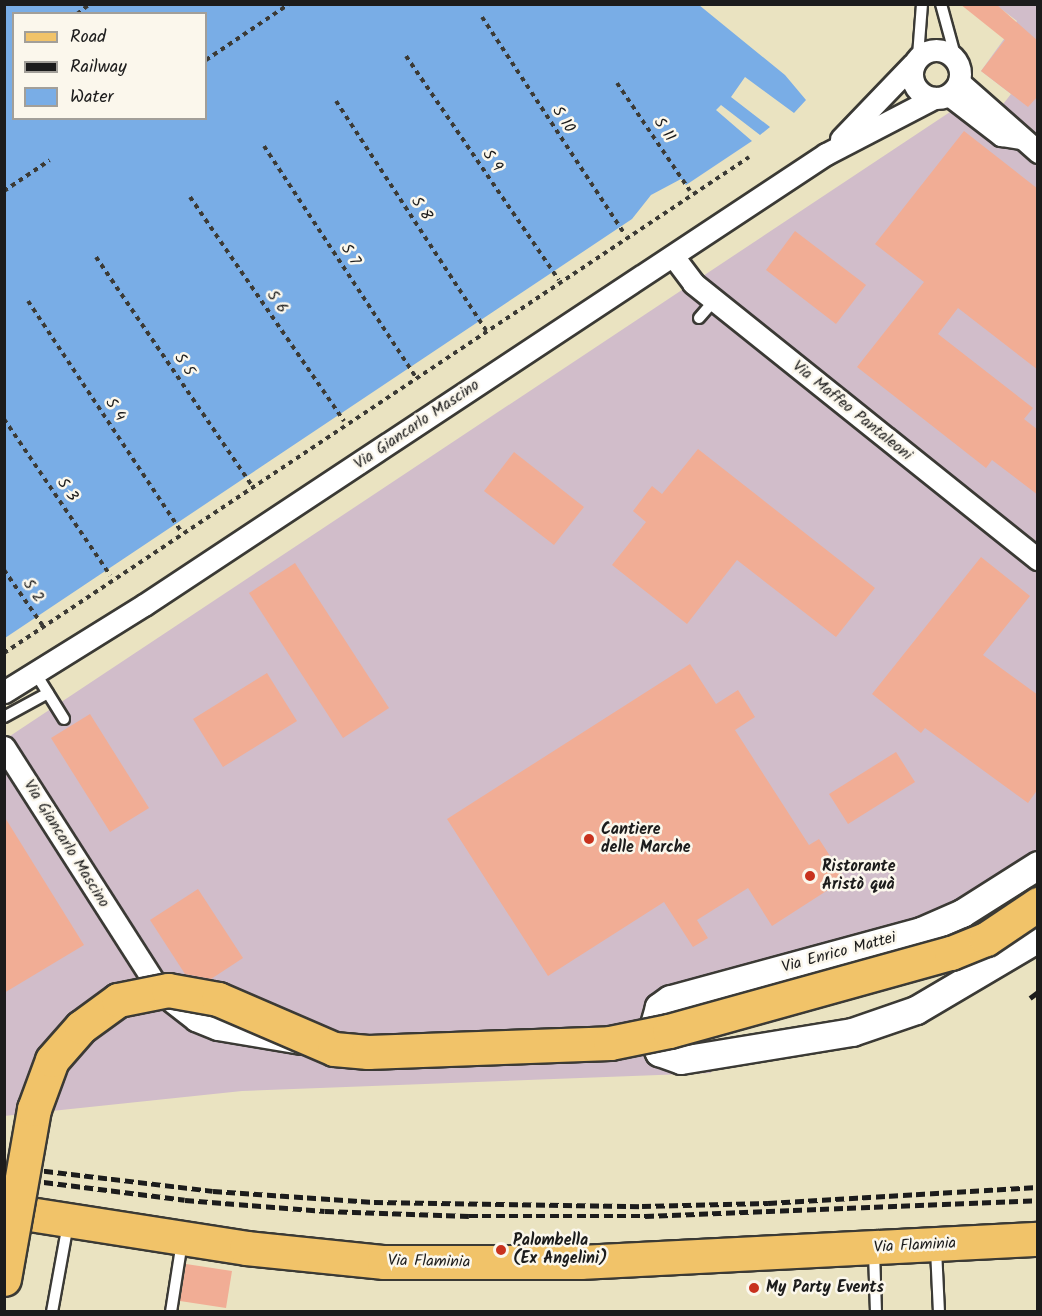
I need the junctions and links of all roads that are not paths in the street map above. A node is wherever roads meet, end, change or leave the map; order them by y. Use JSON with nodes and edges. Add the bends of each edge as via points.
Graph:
{"nodes":[{"id":1,"x":922,"y":4,"type":"edge"},
{"id":2,"x":941,"y":4,"type":"edge"},
{"id":3,"x":956,"y":59,"type":"junction"},
{"id":4,"x":915,"y":60,"type":"junction"},
{"id":5,"x":947,"y":92,"type":"junction"},
{"id":6,"x":1038,"y":152,"type":"edge"},
{"id":7,"x":826,"y":154,"type":"junction"},
{"id":8,"x":673,"y":256,"type":"junction"},
{"id":9,"x":714,"y":301,"type":"junction"},
{"id":10,"x":699,"y":318,"type":"dead end"},
{"id":11,"x":1038,"y":559,"type":"edge"},
{"id":12,"x":36,"y":674,"type":"junction"},
{"id":13,"x":4,"y":692,"type":"edge"},
{"id":14,"x":48,"y":693,"type":"junction"},
{"id":15,"x":4,"y":717,"type":"edge"},
{"id":16,"x":64,"y":719,"type":"dead end"},
{"id":17,"x":4,"y":747,"type":"edge"},
{"id":18,"x":1038,"y":865,"type":"edge"},
{"id":19,"x":1038,"y":904,"type":"edge"},
{"id":20,"x":1038,"y":938,"type":"edge"},
{"id":21,"x":651,"y":1035,"type":"junction"},
{"id":22,"x":4,"y":1210,"type":"edge"},
{"id":23,"x":68,"y":1220,"type":"junction"},
{"id":24,"x":183,"y":1239,"type":"junction"},
{"id":25,"x":1038,"y":1239,"type":"edge"},
{"id":26,"x":936,"y":1245,"type":"junction"},
{"id":27,"x":874,"y":1248,"type":"junction"},
{"id":28,"x":4,"y":1279,"type":"edge"},
{"id":29,"x":51,"y":1311,"type":"edge"},
{"id":30,"x":171,"y":1311,"type":"edge"},
{"id":31,"x":876,"y":1311,"type":"edge"},
{"id":32,"x":939,"y":1311,"type":"edge"}],
"edges":[{"from":1,"to":4,"type":"lane"},
{"from":2,"to":3,"type":"lane"},
{"from":3,"to":4,"type":"street","via":[[938,49]]},
{"from":3,"to":5,"type":"street"},
{"from":4,"to":5,"type":"street","via":[[912,82],[917,90]]},
{"from":4,"to":7,"type":"street","name":"Via Giancarlo Mascino"},
{"from":5,"to":6,"type":"street","via":[[1002,135],[1020,138]]},
{"from":5,"to":7,"type":"street","name":"Via Giancarlo Mascino"},
{"from":7,"to":8,"type":"street","name":"Via Giancarlo Mascino"},
{"from":8,"to":9,"type":"street","name":"Via Maffeo Pantaleoni","via":[[693,283]]},
{"from":8,"to":12,"type":"street","name":"Via Giancarlo Mascino"},
{"from":9,"to":10,"type":"lane"},
{"from":9,"to":11,"type":"street","name":"Via Maffeo Pantaleoni"},
{"from":12,"to":13,"type":"street","name":"Via Giancarlo Mascino"},
{"from":12,"to":14,"type":"lane"},
{"from":14,"to":15,"type":"lane"},
{"from":14,"to":16,"type":"lane"},
{"from":17,"to":21,"type":"street","name":"Via Giancarlo Mascino","via":[[127,941],[171,1001],[195,1020],[252,1038],[312,1044]]},
{"from":18,"to":21,"type":"street","name":"Via Enrico Mattei","via":[[962,913],[921,931],[670,999],[659,1007]]},
{"from":19,"to":28,"type":"main road","name":"Via Enrico Mattei","bridge":true,"via":[[986,939],[951,953],[669,1031],[610,1043],[368,1052],[334,1049],[218,999],[168,990],[118,1000],[81,1027],[52,1060],[34,1109]]},
{"from":20,"to":21,"type":"street","via":[[916,1010],[852,1032],[681,1060],[659,1052]]},
{"from":22,"to":23,"type":"main road","name":"Via Flaminia"},
{"from":23,"to":24,"type":"main road","name":"Via Flaminia"},
{"from":23,"to":29,"type":"lane"},
{"from":24,"to":27,"type":"main road","name":"Via Flaminia","via":[[349,1260],[473,1263]]},
{"from":24,"to":30,"type":"lane"},
{"from":25,"to":26,"type":"main road","name":"Via Flaminia"},
{"from":26,"to":27,"type":"main road","name":"Via Flaminia"},
{"from":26,"to":32,"type":"lane"},
{"from":27,"to":31,"type":"lane"}]}
